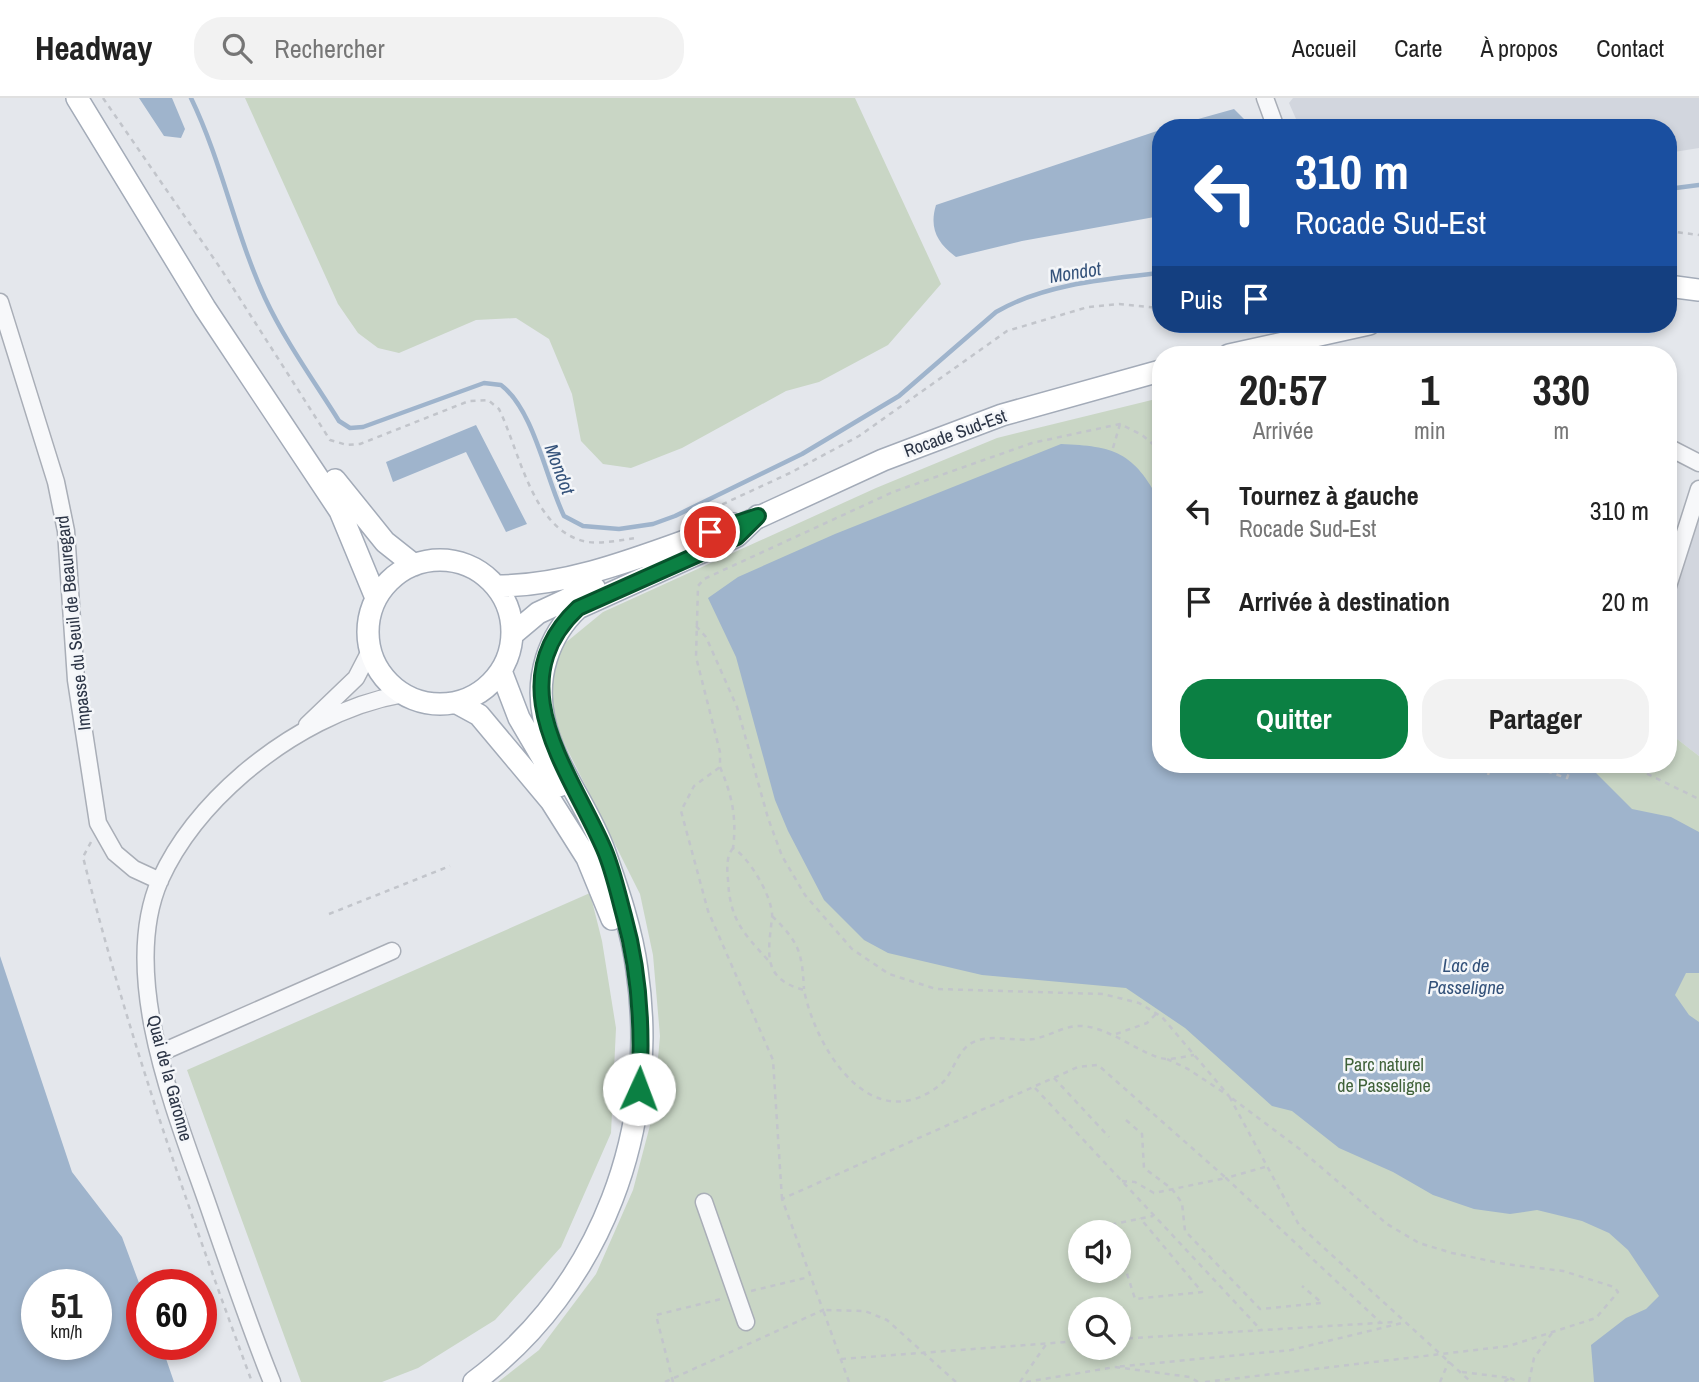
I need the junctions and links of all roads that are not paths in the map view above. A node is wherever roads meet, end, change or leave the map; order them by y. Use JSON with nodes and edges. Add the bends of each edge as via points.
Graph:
{"nodes":[{"id":1,"x":77,"y":98,"type":"edge"},
{"id":2,"x":1265,"y":98,"type":"edge"},
{"id":3,"x":102,"y":99,"type":"edge"},
{"id":4,"x":1273,"y":119,"type":"edge"},
{"id":5,"x":1677,"y":287,"type":"edge"},
{"id":6,"x":1699,"y":290,"type":"edge"},
{"id":7,"x":0,"y":302,"type":"edge"},
{"id":8,"x":1328,"y":333,"type":"edge"},
{"id":9,"x":1270,"y":346,"type":"edge"},
{"id":10,"x":1152,"y":373,"type":"edge"},
{"id":11,"x":1677,"y":452,"type":"edge"},
{"id":12,"x":1699,"y":463,"type":"edge"},
{"id":13,"x":1699,"y":489,"type":"edge"},
{"id":14,"x":758,"y":516,"type":"junction"},
{"id":15,"x":1677,"y":558,"type":"edge"},
{"id":16,"x":414,"y":565,"type":"junction"},
{"id":17,"x":496,"y":586,"type":"junction"},
{"id":18,"x":376,"y":598,"type":"junction"},
{"id":19,"x":513,"y":634,"type":"junction"},
{"id":20,"x":370,"y":651,"type":"junction"},
{"id":21,"x":501,"y":671,"type":"junction"},
{"id":22,"x":403,"y":694,"type":"junction"},
{"id":23,"x":457,"y":703,"type":"junction"},
{"id":24,"x":298,"y":735,"type":"junction"},
{"id":25,"x":160,"y":881,"type":"junction"},
{"id":26,"x":624,"y":916,"type":"junction"},
{"id":27,"x":392,"y":951,"type":"dead end"},
{"id":28,"x":160,"y":1053,"type":"junction"},
{"id":29,"x":704,"y":1202,"type":"dead end"},
{"id":30,"x":746,"y":1322,"type":"dead end"},
{"id":31,"x":272,"y":1382,"type":"edge"},
{"id":32,"x":460,"y":1382,"type":"edge"},
{"id":33,"x":474,"y":1382,"type":"edge"}],
"edges":[{"from":1,"to":18,"type":"main road","via":[[205,308],[340,511]]},
{"from":2,"to":4,"type":"street"},
{"from":3,"to":16,"type":"main road","via":[[236,338],[348,497],[385,542]]},
{"from":5,"to":6,"type":"main road"},
{"from":7,"to":25,"type":"street","name":"Impasse du Seuil de Beauregard","via":[[56,482],[66,531],[76,680],[98,823],[115,853],[134,869]]},
{"from":8,"to":9,"type":"main road"},
{"from":10,"to":14,"type":"main road","name":"Rocade Sud-Est","via":[[1002,415],[883,460]]},
{"from":11,"to":12,"type":"street"},
{"from":13,"to":15,"type":"street"},
{"from":14,"to":17,"type":"main road","name":"Rocade Sud-Est","via":[[566,580]]},
{"from":14,"to":19,"type":"main road","name":"Rocade Sud-Est","via":[[562,601]]},
{"from":14,"to":26,"type":"main road","via":[[737,537],[578,608],[562,623],[543,668],[544,721],[604,850]]},
{"from":16,"to":17,"type":"main road","via":[[436,560],[459,563]]},
{"from":16,"to":18,"type":"main road","via":[[386,584]]},
{"from":17,"to":19,"type":"main road","via":[[509,609]]},
{"from":18,"to":20,"type":"main road","via":[[370,615]]},
{"from":19,"to":21,"type":"main road"},
{"from":20,"to":22,"type":"main road","via":[[388,683]]},
{"from":20,"to":24,"type":"street","name":"Quai de la Garonne","via":[[356,678]]},
{"from":21,"to":23,"type":"main road","via":[[474,696]]},
{"from":21,"to":26,"type":"main road","via":[[519,718],[596,852]]},
{"from":22,"to":23,"type":"main road","via":[[438,705]]},
{"from":22,"to":24,"type":"street","name":"Quai de la Garonne","via":[[368,702]]},
{"from":23,"to":32,"type":"main road","via":[[496,732],[551,801],[587,858],[610,912],[622,961],[631,1073],[617,1163],[578,1254],[523,1330]]},
{"from":24,"to":25,"type":"street","name":"Quai de la Garonne","via":[[215,798]]},
{"from":25,"to":28,"type":"street","name":"Quai de la Garonne","via":[[147,952]]},
{"from":26,"to":33,"type":"main road","via":[[637,969],[641,1026],[638,1105],[621,1178],[605,1220],[564,1292],[518,1346]]},
{"from":27,"to":28,"type":"street"},
{"from":28,"to":31,"type":"street","name":"Quai de la Garonne","via":[[190,1154]]},
{"from":29,"to":30,"type":"street"}]}
